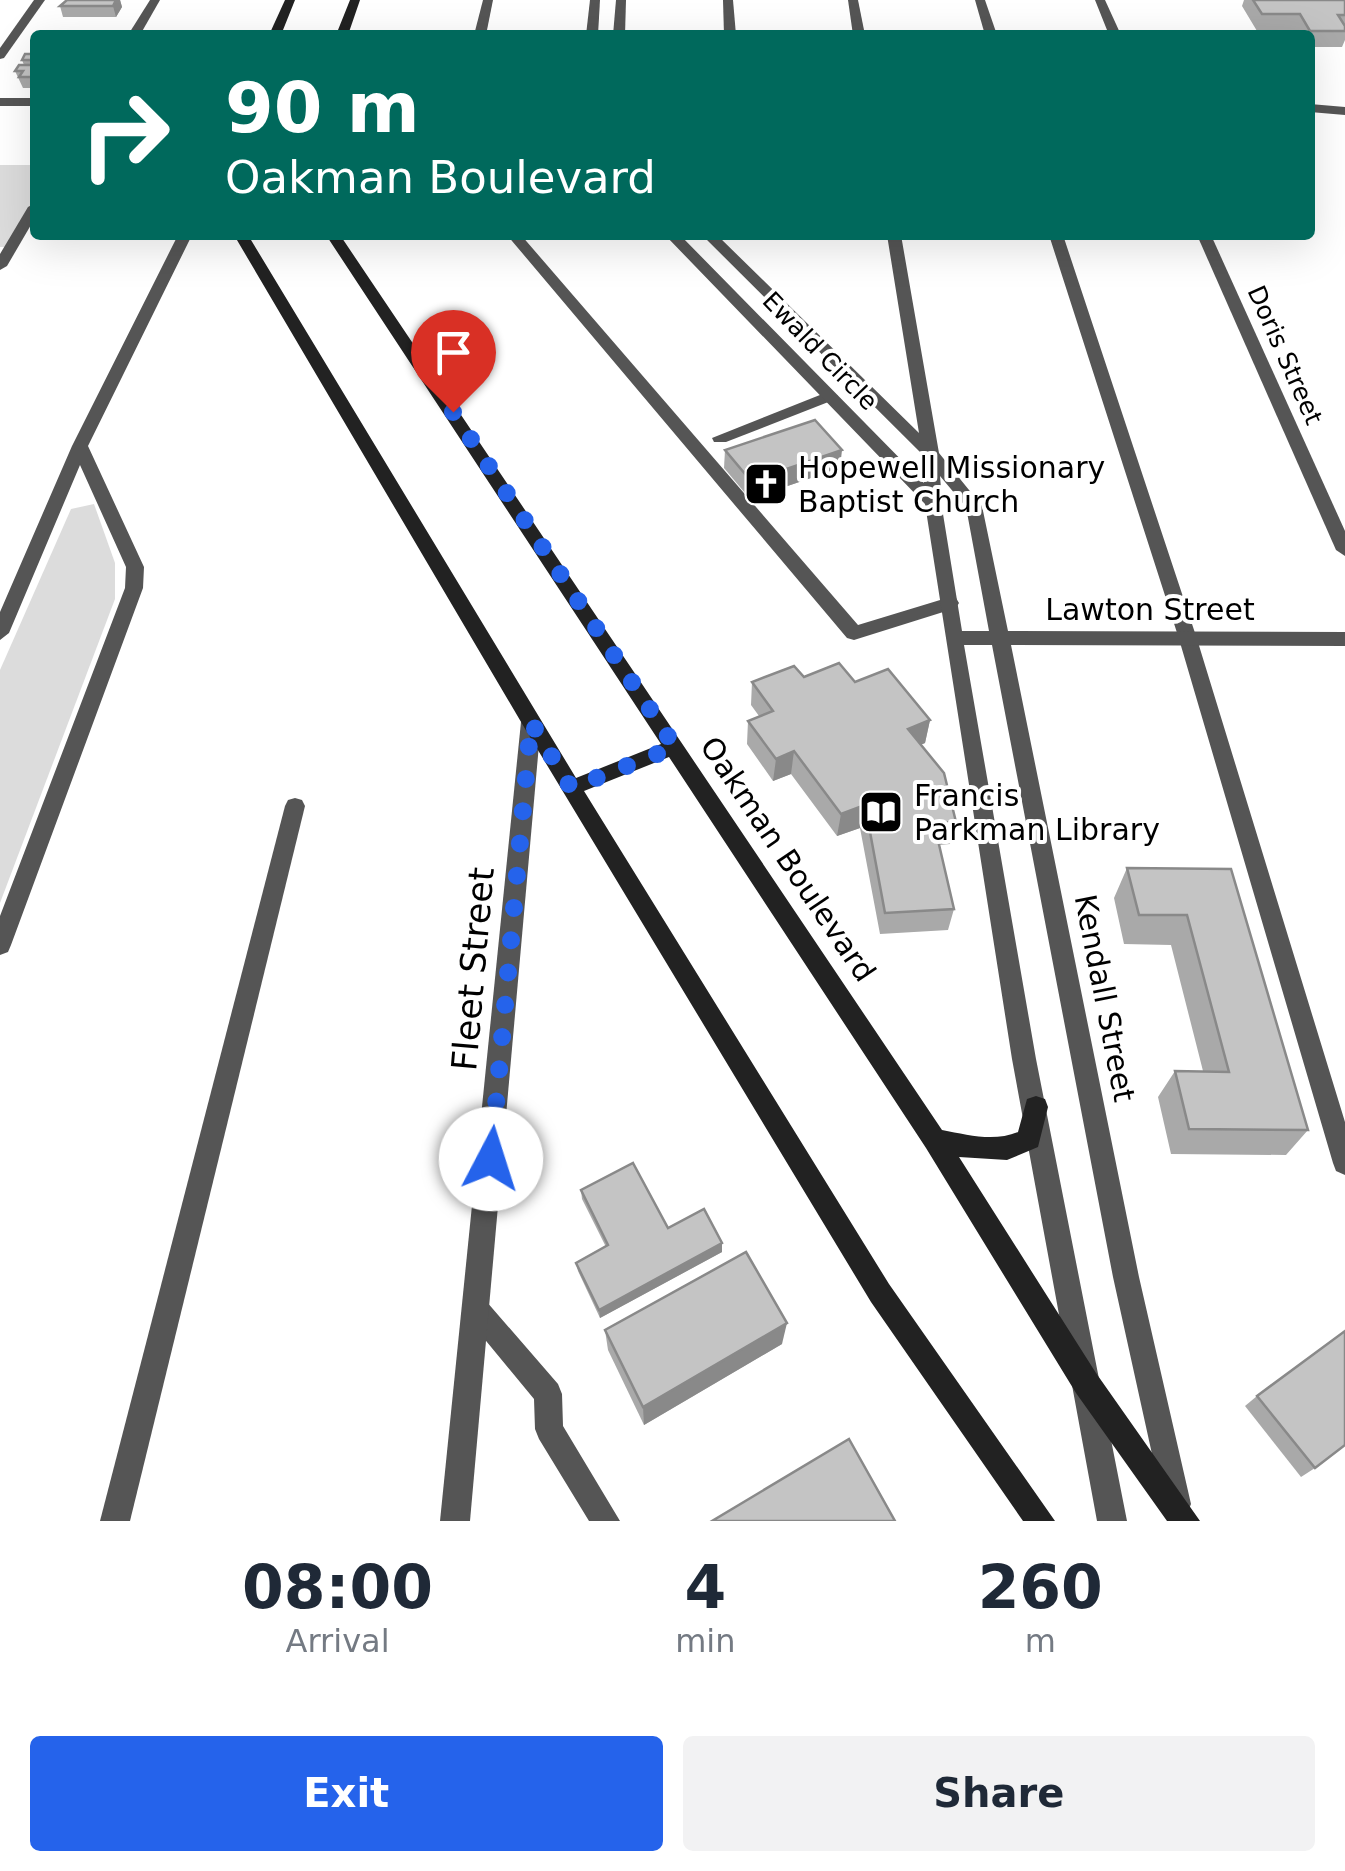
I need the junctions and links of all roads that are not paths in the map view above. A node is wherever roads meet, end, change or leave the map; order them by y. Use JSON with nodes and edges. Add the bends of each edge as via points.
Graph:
{"nodes":[{"id":1,"x":40,"y":0,"type":"edge"},
{"id":2,"x":155,"y":0,"type":"edge"},
{"id":3,"x":290,"y":0,"type":"edge"},
{"id":4,"x":355,"y":0,"type":"edge"},
{"id":5,"x":488,"y":0,"type":"edge"},
{"id":6,"x":596,"y":0,"type":"edge"},
{"id":7,"x":621,"y":0,"type":"edge"},
{"id":8,"x":728,"y":0,"type":"edge"},
{"id":9,"x":853,"y":0,"type":"edge"},
{"id":10,"x":980,"y":0,"type":"edge"},
{"id":11,"x":1100,"y":0,"type":"edge"},
{"id":12,"x":137,"y":30,"type":"edge"},
{"id":13,"x":277,"y":30,"type":"edge"},
{"id":14,"x":344,"y":30,"type":"edge"},
{"id":15,"x":481,"y":30,"type":"edge"},
{"id":16,"x":593,"y":30,"type":"edge"},
{"id":17,"x":619,"y":30,"type":"edge"},
{"id":18,"x":730,"y":30,"type":"edge"},
{"id":19,"x":858,"y":30,"type":"edge"},
{"id":20,"x":989,"y":30,"type":"edge"},
{"id":21,"x":1113,"y":30,"type":"edge"},
{"id":22,"x":0,"y":56,"type":"edge"},
{"id":23,"x":0,"y":102,"type":"edge"},
{"id":24,"x":30,"y":102,"type":"edge"},
{"id":25,"x":1315,"y":109,"type":"edge"},
{"id":26,"x":1345,"y":112,"type":"edge"},
{"id":27,"x":30,"y":215,"type":"edge"},
{"id":28,"x":183,"y":240,"type":"edge"},
{"id":29,"x":244,"y":240,"type":"edge"},
{"id":30,"x":335,"y":240,"type":"edge"},
{"id":31,"x":518,"y":240,"type":"edge"},
{"id":32,"x":677,"y":240,"type":"edge"},
{"id":33,"x":714,"y":240,"type":"edge"},
{"id":34,"x":895,"y":240,"type":"edge"},
{"id":35,"x":1058,"y":240,"type":"edge"},
{"id":36,"x":1206,"y":240,"type":"edge"},
{"id":37,"x":0,"y":266,"type":"edge"},
{"id":38,"x":830,"y":396,"type":"junction"},
{"id":39,"x":720,"y":438,"type":"dead end"},
{"id":40,"x":80,"y":446,"type":"junction"},
{"id":41,"x":931,"y":454,"type":"junction"},
{"id":42,"x":933,"y":502,"type":"junction"},
{"id":43,"x":1345,"y":550,"type":"edge"},
{"id":44,"x":950,"y":604,"type":"junction"},
{"id":45,"x":0,"y":633,"type":"edge"},
{"id":46,"x":956,"y":638,"type":"junction"},
{"id":47,"x":999,"y":639,"type":"junction"},
{"id":48,"x":1188,"y":639,"type":"junction"},
{"id":49,"x":1345,"y":639,"type":"edge"},
{"id":50,"x":531,"y":722,"type":"junction"},
{"id":51,"x":675,"y":747,"type":"junction"},
{"id":52,"x":571,"y":788,"type":"junction"},
{"id":53,"x":295,"y":806,"type":"dead end"},
{"id":54,"x":0,"y":945,"type":"edge"},
{"id":55,"x":1036,"y":1107,"type":"junction"},
{"id":56,"x":935,"y":1140,"type":"junction"},
{"id":57,"x":1345,"y":1163,"type":"edge"},
{"id":58,"x":477,"y":1310,"type":"junction"},
{"id":59,"x":1086,"y":1383,"type":"junction"},
{"id":60,"x":1182,"y":1516,"type":"edge"},
{"id":61,"x":115,"y":1521,"type":"edge"},
{"id":62,"x":454,"y":1521,"type":"edge"},
{"id":63,"x":605,"y":1521,"type":"edge"},
{"id":64,"x":1040,"y":1521,"type":"edge"},
{"id":65,"x":1112,"y":1521,"type":"edge"}],
"edges":[{"from":1,"to":22,"type":"street"},
{"from":2,"to":12,"type":"street"},
{"from":3,"to":13,"type":"street"},
{"from":4,"to":14,"type":"street"},
{"from":5,"to":15,"type":"street"},
{"from":6,"to":16,"type":"street"},
{"from":7,"to":17,"type":"street"},
{"from":8,"to":18,"type":"street"},
{"from":9,"to":19,"type":"street"},
{"from":10,"to":20,"type":"street"},
{"from":11,"to":21,"type":"street"},
{"from":23,"to":24,"type":"street"},
{"from":25,"to":26,"type":"street"},
{"from":27,"to":37,"type":"street"},
{"from":28,"to":40,"type":"street"},
{"from":29,"to":50,"type":"street"},
{"from":30,"to":51,"type":"street","name":"Oakman Boulevard"},
{"from":31,"to":44,"type":"street","via":[[854,633]]},
{"from":32,"to":38,"type":"street","name":"Ewald Circle"},
{"from":33,"to":41,"type":"street","name":"Ewald Circle"},
{"from":34,"to":41,"type":"street","name":"Kendall Street"},
{"from":35,"to":48,"type":"street"},
{"from":36,"to":43,"type":"street","name":"Doris Street"},
{"from":38,"to":39,"type":"street"},
{"from":38,"to":42,"type":"street","name":"Ewald Circle"},
{"from":40,"to":45,"type":"street"},
{"from":40,"to":54,"type":"street","via":[[128,551],[134,588]]},
{"from":41,"to":42,"type":"street","name":"Kendall Street"},
{"from":41,"to":47,"type":"street","name":"Kendall Street","via":[[974,506]]},
{"from":42,"to":44,"type":"street","name":"Kendall Street"},
{"from":44,"to":46,"type":"street","name":"Kendall Street"},
{"from":46,"to":47,"type":"street","name":"Lawton Street"},
{"from":46,"to":55,"type":"street","name":"Kendall Street"},
{"from":47,"to":48,"type":"street","name":"Lawton Street"},
{"from":47,"to":60,"type":"street","name":"Kendall Street","via":[[1126,1277]]},
{"from":48,"to":49,"type":"street","name":"Lawton Street"},
{"from":48,"to":57,"type":"street"},
{"from":50,"to":52,"type":"street"},
{"from":50,"to":58,"type":"street","name":"Fleet Street"},
{"from":51,"to":52,"type":"street"},
{"from":51,"to":56,"type":"street","name":"Oakman Boulevard"},
{"from":52,"to":64,"type":"street","via":[[880,1293]]},
{"from":53,"to":61,"type":"street"},
{"from":55,"to":56,"type":"street","via":[[1028,1139],[1016,1147]]},
{"from":55,"to":59,"type":"street","name":"Kendall Street"},
{"from":56,"to":59,"type":"street","name":"Oakman Boulevard"},
{"from":58,"to":62,"type":"street","name":"Fleet Street"},
{"from":58,"to":63,"type":"street","via":[[548,1394],[549,1429]]},
{"from":59,"to":60,"type":"street","name":"Oakman Boulevard"},
{"from":59,"to":65,"type":"street","name":"Kendall Street"}]}
